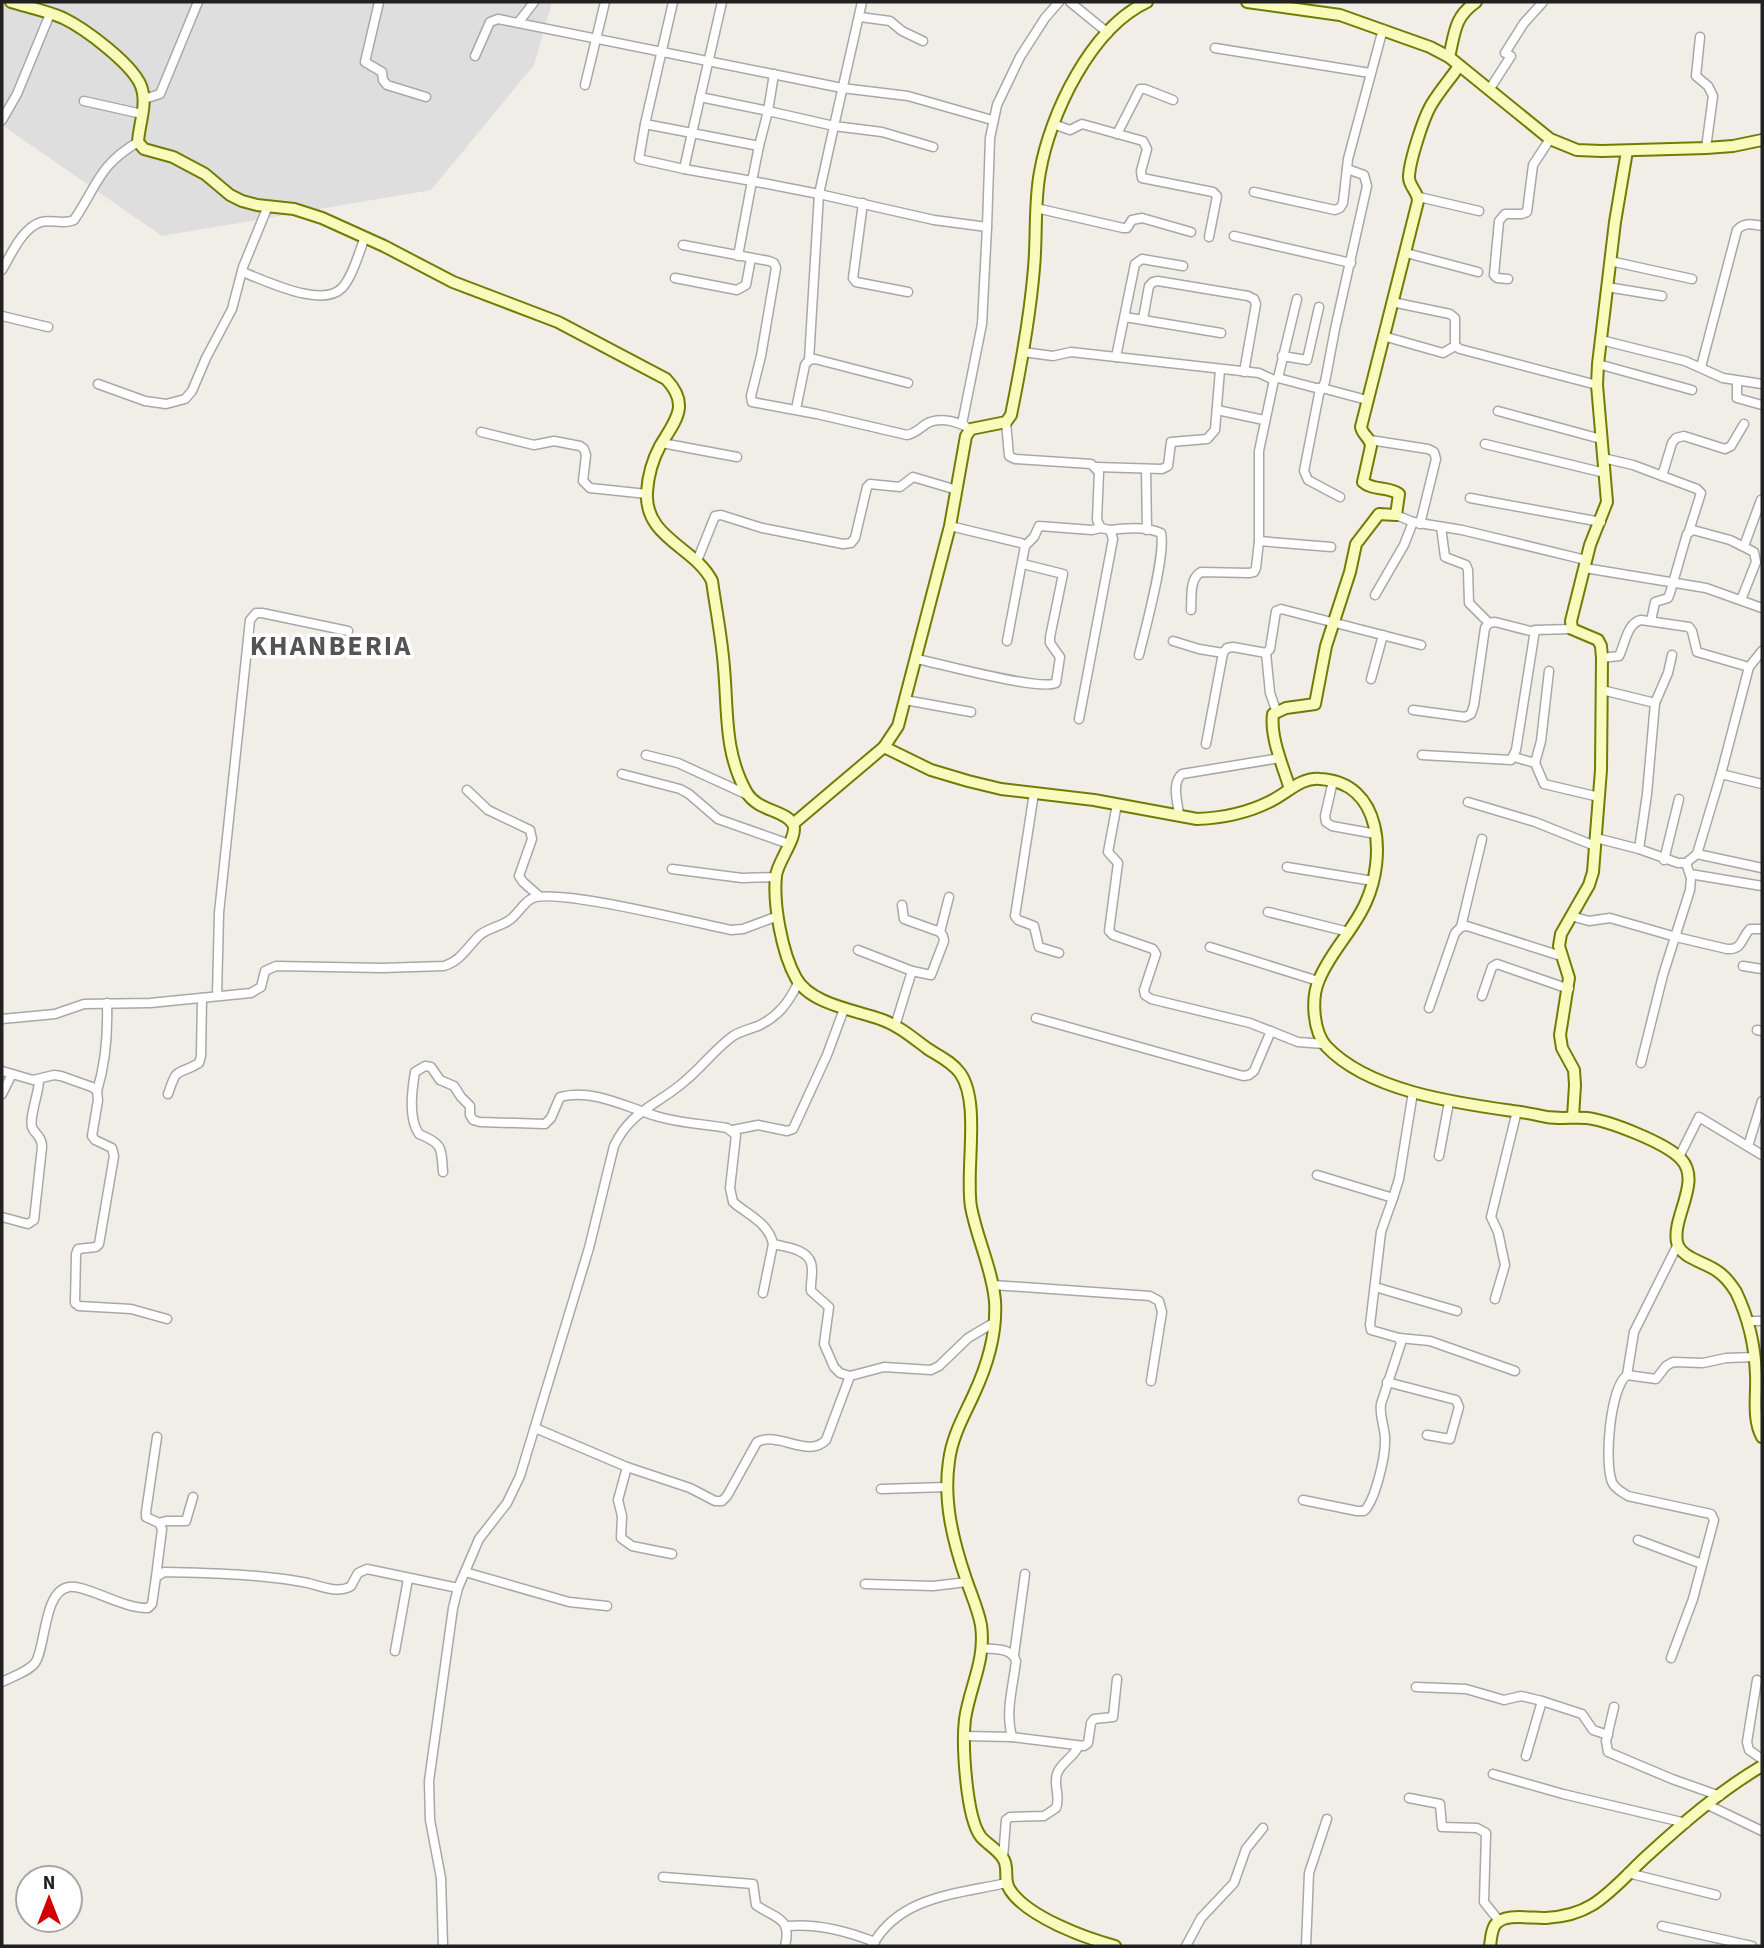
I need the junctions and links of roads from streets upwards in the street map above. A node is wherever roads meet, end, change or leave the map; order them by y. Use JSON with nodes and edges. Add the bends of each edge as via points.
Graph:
{"nodes":[{"id":1,"x":11,"y":2,"type":"edge"},
{"id":2,"x":198,"y":2,"type":"edge"},
{"id":3,"x":380,"y":2,"type":"edge"},
{"id":4,"x":534,"y":2,"type":"edge"},
{"id":5,"x":605,"y":2,"type":"edge"},
{"id":6,"x":673,"y":2,"type":"edge"},
{"id":7,"x":722,"y":2,"type":"edge"},
{"id":8,"x":862,"y":2,"type":"edge"},
{"id":9,"x":1059,"y":2,"type":"edge"},
{"id":10,"x":1070,"y":2,"type":"edge"},
{"id":11,"x":1147,"y":2,"type":"edge"},
{"id":12,"x":1247,"y":2,"type":"edge"},
{"id":13,"x":1476,"y":2,"type":"edge"},
{"id":14,"x":1543,"y":2,"type":"edge"},
{"id":15,"x":1296,"y":5,"type":"edge"},
{"id":16,"x":50,"y":14,"type":"junction"},
{"id":17,"x":859,"y":17,"type":"junction"},
{"id":18,"x":518,"y":23,"type":"junction"},
{"id":19,"x":1383,"y":29,"type":"junction"},
{"id":20,"x":1108,"y":33,"type":"junction"},
{"id":21,"x":1700,"y":37,"type":"dead end"},
{"id":22,"x":596,"y":40,"type":"junction"},
{"id":23,"x":923,"y":41,"type":"dead end"},
{"id":24,"x":1215,"y":48,"type":"dead end"},
{"id":25,"x":662,"y":53,"type":"junction"},
{"id":26,"x":475,"y":56,"type":"dead end"},
{"id":27,"x":1449,"y":57,"type":"junction"},
{"id":28,"x":709,"y":61,"type":"junction"},
{"id":29,"x":1459,"y":65,"type":"junction"},
{"id":30,"x":1370,"y":73,"type":"junction"},
{"id":31,"x":775,"y":74,"type":"junction"},
{"id":32,"x":584,"y":85,"type":"dead end"},
{"id":33,"x":842,"y":88,"type":"junction"},
{"id":34,"x":1489,"y":90,"type":"junction"},
{"id":35,"x":426,"y":97,"type":"dead end"},
{"id":36,"x":700,"y":97,"type":"junction"},
{"id":37,"x":144,"y":99,"type":"junction"},
{"id":38,"x":1172,"y":100,"type":"dead end"},
{"id":39,"x":84,"y":101,"type":"dead end"},
{"id":40,"x":768,"y":111,"type":"junction"},
{"id":41,"x":142,"y":114,"type":"junction"},
{"id":42,"x":2,"y":120,"type":"edge"},
{"id":43,"x":992,"y":121,"type":"junction"},
{"id":44,"x":645,"y":124,"type":"junction"},
{"id":45,"x":1053,"y":124,"type":"junction"},
{"id":46,"x":834,"y":126,"type":"junction"},
{"id":47,"x":692,"y":133,"type":"junction"},
{"id":48,"x":1118,"y":134,"type":"junction"},
{"id":49,"x":1550,"y":139,"type":"junction"},
{"id":50,"x":1762,"y":140,"type":"edge"},
{"id":51,"x":138,"y":142,"type":"junction"},
{"id":52,"x":759,"y":146,"type":"junction"},
{"id":53,"x":933,"y":147,"type":"dead end"},
{"id":54,"x":1706,"y":148,"type":"junction"},
{"id":55,"x":1627,"y":151,"type":"junction"},
{"id":56,"x":684,"y":169,"type":"junction"},
{"id":57,"x":1347,"y":169,"type":"junction"},
{"id":58,"x":752,"y":181,"type":"junction"},
{"id":59,"x":1254,"y":192,"type":"dead end"},
{"id":60,"x":819,"y":194,"type":"junction"},
{"id":61,"x":1419,"y":197,"type":"junction"},
{"id":62,"x":863,"y":203,"type":"junction"},
{"id":63,"x":268,"y":206,"type":"junction"},
{"id":64,"x":1036,"y":208,"type":"junction"},
{"id":65,"x":1479,"y":211,"type":"dead end"},
{"id":66,"x":1762,"y":226,"type":"edge"},
{"id":67,"x":987,"y":227,"type":"junction"},
{"id":68,"x":1191,"y":232,"type":"dead end"},
{"id":69,"x":1234,"y":236,"type":"dead end"},
{"id":70,"x":365,"y":237,"type":"junction"},
{"id":71,"x":1209,"y":237,"type":"dead end"},
{"id":72,"x":683,"y":245,"type":"dead end"},
{"id":73,"x":1406,"y":253,"type":"junction"},
{"id":74,"x":738,"y":256,"type":"junction"},
{"id":75,"x":751,"y":258,"type":"junction"},
{"id":76,"x":1610,"y":261,"type":"junction"},
{"id":77,"x":1351,"y":263,"type":"junction"},
{"id":78,"x":1183,"y":266,"type":"dead end"},
{"id":79,"x":2,"y":270,"type":"edge"},
{"id":80,"x":242,"y":272,"type":"junction"},
{"id":81,"x":1478,"y":272,"type":"dead end"},
{"id":82,"x":675,"y":278,"type":"dead end"},
{"id":83,"x":1508,"y":279,"type":"dead end"},
{"id":84,"x":1692,"y":279,"type":"dead end"},
{"id":85,"x":1607,"y":287,"type":"junction"},
{"id":86,"x":908,"y":292,"type":"dead end"},
{"id":87,"x":1662,"y":296,"type":"dead end"},
{"id":88,"x":1297,"y":299,"type":"dead end"},
{"id":89,"x":1392,"y":302,"type":"junction"},
{"id":90,"x":1319,"y":307,"type":"dead end"},
{"id":91,"x":2,"y":316,"type":"edge"},
{"id":92,"x":1125,"y":317,"type":"junction"},
{"id":93,"x":1143,"y":319,"type":"junction"},
{"id":94,"x":48,"y":327,"type":"dead end"},
{"id":95,"x":1221,"y":333,"type":"dead end"},
{"id":96,"x":1383,"y":336,"type":"junction"},
{"id":97,"x":1601,"y":340,"type":"junction"},
{"id":98,"x":1455,"y":346,"type":"junction"},
{"id":99,"x":1023,"y":352,"type":"junction"},
{"id":100,"x":1282,"y":356,"type":"junction"},
{"id":101,"x":1116,"y":357,"type":"junction"},
{"id":102,"x":808,"y":360,"type":"junction"},
{"id":103,"x":1598,"y":363,"type":"junction"},
{"id":104,"x":1701,"y":367,"type":"junction"},
{"id":105,"x":1220,"y":370,"type":"junction"},
{"id":106,"x":1244,"y":372,"type":"junction"},
{"id":107,"x":1276,"y":379,"type":"junction"},
{"id":108,"x":1737,"y":381,"type":"junction"},
{"id":109,"x":908,"y":383,"type":"dead end"},
{"id":110,"x":97,"y":384,"type":"dead end"},
{"id":111,"x":1762,"y":384,"type":"edge"},
{"id":112,"x":1597,"y":385,"type":"junction"},
{"id":113,"x":1322,"y":388,"type":"junction"},
{"id":114,"x":1692,"y":390,"type":"dead end"},
{"id":115,"x":1367,"y":400,"type":"junction"},
{"id":116,"x":1762,"y":405,"type":"edge"},
{"id":117,"x":796,"y":409,"type":"junction"},
{"id":118,"x":1217,"y":410,"type":"junction"},
{"id":119,"x":1498,"y":411,"type":"dead end"},
{"id":120,"x":1264,"y":420,"type":"junction"},
{"id":121,"x":1006,"y":422,"type":"junction"},
{"id":122,"x":1744,"y":424,"type":"dead end"},
{"id":123,"x":966,"y":426,"type":"junction"},
{"id":124,"x":481,"y":432,"type":"dead end"},
{"id":125,"x":1601,"y":439,"type":"junction"},
{"id":126,"x":1370,"y":440,"type":"junction"},
{"id":127,"x":662,"y":443,"type":"junction"},
{"id":128,"x":1485,"y":444,"type":"dead end"},
{"id":129,"x":737,"y":457,"type":"dead end"},
{"id":130,"x":1603,"y":458,"type":"junction"},
{"id":131,"x":1096,"y":467,"type":"junction"},
{"id":132,"x":1146,"y":469,"type":"junction"},
{"id":133,"x":1605,"y":473,"type":"junction"},
{"id":134,"x":1662,"y":476,"type":"junction"},
{"id":135,"x":957,"y":490,"type":"junction"},
{"id":136,"x":647,"y":494,"type":"junction"},
{"id":137,"x":1340,"y":497,"type":"dead end"},
{"id":138,"x":1471,"y":498,"type":"dead end"},
{"id":139,"x":1761,"y":500,"type":"edge"},
{"id":140,"x":1396,"y":514,"type":"junction"},
{"id":141,"x":1601,"y":522,"type":"junction"},
{"id":142,"x":1417,"y":523,"type":"junction"},
{"id":143,"x":950,"y":526,"type":"junction"},
{"id":144,"x":1441,"y":527,"type":"junction"},
{"id":145,"x":1106,"y":529,"type":"junction"},
{"id":146,"x":1147,"y":530,"type":"junction"},
{"id":147,"x":1689,"y":531,"type":"junction"},
{"id":148,"x":1259,"y":541,"type":"junction"},
{"id":149,"x":1026,"y":546,"type":"junction"},
{"id":150,"x":1744,"y":546,"type":"junction"},
{"id":151,"x":1331,"y":547,"type":"dead end"},
{"id":152,"x":697,"y":561,"type":"junction"},
{"id":153,"x":1585,"y":564,"type":"junction"},
{"id":154,"x":1023,"y":565,"type":"junction"},
{"id":155,"x":1673,"y":582,"type":"junction"},
{"id":156,"x":1376,"y":595,"type":"dead end"},
{"id":157,"x":1741,"y":600,"type":"junction"},
{"id":158,"x":1762,"y":608,"type":"edge"},
{"id":159,"x":1191,"y":610,"type":"dead end"},
{"id":160,"x":1651,"y":621,"type":"junction"},
{"id":161,"x":1332,"y":622,"type":"junction"},
{"id":162,"x":1489,"y":623,"type":"junction"},
{"id":163,"x":1572,"y":629,"type":"junction"},
{"id":164,"x":348,"y":631,"type":"dead end"},
{"id":165,"x":1534,"y":632,"type":"junction"},
{"id":166,"x":1383,"y":635,"type":"junction"},
{"id":167,"x":1007,"y":641,"type":"dead end"},
{"id":168,"x":1173,"y":641,"type":"dead end"},
{"id":169,"x":1421,"y":645,"type":"dead end"},
{"id":170,"x":1762,"y":651,"type":"edge"},
{"id":171,"x":1223,"y":653,"type":"junction"},
{"id":172,"x":1266,"y":653,"type":"junction"},
{"id":173,"x":1139,"y":655,"type":"dead end"},
{"id":174,"x":1672,"y":655,"type":"dead end"},
{"id":175,"x":1602,"y":658,"type":"junction"},
{"id":176,"x":916,"y":659,"type":"junction"},
{"id":177,"x":1749,"y":667,"type":"junction"},
{"id":178,"x":1549,"y":671,"type":"dead end"},
{"id":179,"x":1371,"y":679,"type":"dead end"},
{"id":180,"x":1602,"y":690,"type":"junction"},
{"id":181,"x":905,"y":701,"type":"junction"},
{"id":182,"x":1655,"y":703,"type":"junction"},
{"id":183,"x":1276,"y":710,"type":"junction"},
{"id":184,"x":1413,"y":710,"type":"dead end"},
{"id":185,"x":971,"y":712,"type":"dead end"},
{"id":186,"x":1079,"y":719,"type":"dead end"},
{"id":187,"x":1206,"y":744,"type":"dead end"},
{"id":188,"x":884,"y":747,"type":"junction"},
{"id":189,"x":646,"y":755,"type":"dead end"},
{"id":190,"x":1422,"y":755,"type":"dead end"},
{"id":191,"x":1514,"y":757,"type":"junction"},
{"id":192,"x":1280,"y":758,"type":"junction"},
{"id":193,"x":1535,"y":763,"type":"junction"},
{"id":194,"x":622,"y":774,"type":"dead end"},
{"id":195,"x":1721,"y":774,"type":"junction"},
{"id":196,"x":1333,"y":781,"type":"junction"},
{"id":197,"x":1762,"y":784,"type":"edge"},
{"id":198,"x":1290,"y":789,"type":"junction"},
{"id":199,"x":467,"y":790,"type":"dead end"},
{"id":200,"x":1034,"y":793,"type":"junction"},
{"id":201,"x":748,"y":795,"type":"junction"},
{"id":202,"x":1600,"y":797,"type":"junction"},
{"id":203,"x":1679,"y":799,"type":"dead end"},
{"id":204,"x":1468,"y":802,"type":"dead end"},
{"id":205,"x":1116,"y":804,"type":"junction"},
{"id":206,"x":1179,"y":815,"type":"junction"},
{"id":207,"x":793,"y":824,"type":"junction"},
{"id":208,"x":1376,"y":834,"type":"junction"},
{"id":209,"x":1482,"y":839,"type":"dead end"},
{"id":210,"x":1595,"y":842,"type":"junction"},
{"id":211,"x":789,"y":844,"type":"junction"},
{"id":212,"x":1639,"y":849,"type":"junction"},
{"id":213,"x":1697,"y":854,"type":"junction"},
{"id":214,"x":1664,"y":860,"type":"junction"},
{"id":215,"x":1686,"y":863,"type":"junction"},
{"id":216,"x":1287,"y":867,"type":"dead end"},
{"id":217,"x":1762,"y":868,"type":"edge"},
{"id":218,"x":672,"y":869,"type":"dead end"},
{"id":219,"x":1690,"y":874,"type":"junction"},
{"id":220,"x":776,"y":877,"type":"junction"},
{"id":221,"x":1373,"y":881,"type":"junction"},
{"id":222,"x":1762,"y":886,"type":"edge"},
{"id":223,"x":539,"y":896,"type":"junction"},
{"id":224,"x":949,"y":897,"type":"dead end"},
{"id":225,"x":902,"y":905,"type":"dead end"},
{"id":226,"x":1269,"y":912,"type":"dead end"},
{"id":227,"x":778,"y":916,"type":"junction"},
{"id":228,"x":1571,"y":916,"type":"junction"},
{"id":229,"x":1461,"y":927,"type":"junction"},
{"id":230,"x":1762,"y":929,"type":"edge"},
{"id":231,"x":940,"y":932,"type":"junction"},
{"id":232,"x":1349,"y":932,"type":"junction"},
{"id":233,"x":1676,"y":937,"type":"junction"},
{"id":234,"x":1210,"y":947,"type":"dead end"},
{"id":235,"x":858,"y":950,"type":"dead end"},
{"id":236,"x":1059,"y":953,"type":"dead end"},
{"id":237,"x":1561,"y":956,"type":"junction"},
{"id":238,"x":1743,"y":966,"type":"dead end"},
{"id":239,"x":1762,"y":969,"type":"edge"},
{"id":240,"x":912,"y":971,"type":"junction"},
{"id":241,"x":1318,"y":981,"type":"junction"},
{"id":242,"x":798,"y":983,"type":"junction"},
{"id":243,"x":1569,"y":989,"type":"junction"},
{"id":244,"x":217,"y":996,"type":"junction"},
{"id":245,"x":1482,"y":996,"type":"dead end"},
{"id":246,"x":202,"y":998,"type":"junction"},
{"id":247,"x":107,"y":1003,"type":"junction"},
{"id":248,"x":1429,"y":1008,"type":"dead end"},
{"id":249,"x":844,"y":1009,"type":"junction"},
{"id":250,"x":1036,"y":1018,"type":"dead end"},
{"id":251,"x":2,"y":1019,"type":"edge"},
{"id":252,"x":895,"y":1026,"type":"junction"},
{"id":253,"x":1271,"y":1031,"type":"junction"},
{"id":254,"x":1324,"y":1044,"type":"junction"},
{"id":255,"x":1641,"y":1063,"type":"dead end"},
{"id":256,"x":2,"y":1071,"type":"edge"},
{"id":257,"x":12,"y":1074,"type":"junction"},
{"id":258,"x":39,"y":1080,"type":"junction"},
{"id":259,"x":97,"y":1091,"type":"junction"},
{"id":260,"x":1413,"y":1092,"type":"junction"},
{"id":261,"x":2,"y":1094,"type":"edge"},
{"id":262,"x":168,"y":1094,"type":"dead end"},
{"id":263,"x":1762,"y":1101,"type":"edge"},
{"id":264,"x":1449,"y":1102,"type":"junction"},
{"id":265,"x":642,"y":1110,"type":"junction"},
{"id":266,"x":1517,"y":1111,"type":"junction"},
{"id":267,"x":1573,"y":1117,"type":"junction"},
{"id":268,"x":733,"y":1130,"type":"junction"},
{"id":269,"x":1748,"y":1146,"type":"junction"},
{"id":270,"x":1762,"y":1155,"type":"edge"},
{"id":271,"x":1438,"y":1156,"type":"dead end"},
{"id":272,"x":1679,"y":1157,"type":"junction"},
{"id":273,"x":443,"y":1172,"type":"dead end"},
{"id":274,"x":1317,"y":1175,"type":"dead end"},
{"id":275,"x":1393,"y":1198,"type":"junction"},
{"id":276,"x":2,"y":1217,"type":"edge"},
{"id":277,"x":773,"y":1244,"type":"junction"},
{"id":278,"x":1677,"y":1246,"type":"junction"},
{"id":279,"x":993,"y":1285,"type":"junction"},
{"id":280,"x":1375,"y":1287,"type":"junction"},
{"id":281,"x":763,"y":1293,"type":"dead end"},
{"id":282,"x":1494,"y":1300,"type":"dead end"},
{"id":283,"x":1457,"y":1311,"type":"dead end"},
{"id":284,"x":167,"y":1319,"type":"dead end"},
{"id":285,"x":1748,"y":1321,"type":"junction"},
{"id":286,"x":1762,"y":1321,"type":"edge"},
{"id":287,"x":995,"y":1322,"type":"junction"},
{"id":288,"x":1399,"y":1338,"type":"junction"},
{"id":289,"x":1755,"y":1357,"type":"junction"},
{"id":290,"x":1515,"y":1371,"type":"dead end"},
{"id":291,"x":1627,"y":1375,"type":"junction"},
{"id":292,"x":850,"y":1376,"type":"junction"},
{"id":293,"x":1151,"y":1381,"type":"dead end"},
{"id":294,"x":1387,"y":1382,"type":"junction"},
{"id":295,"x":535,"y":1428,"type":"junction"},
{"id":296,"x":1427,"y":1435,"type":"dead end"},
{"id":297,"x":157,"y":1437,"type":"dead end"},
{"id":298,"x":1762,"y":1437,"type":"edge"},
{"id":299,"x":627,"y":1467,"type":"junction"},
{"id":300,"x":947,"y":1487,"type":"junction"},
{"id":301,"x":881,"y":1489,"type":"dead end"},
{"id":302,"x":193,"y":1497,"type":"dead end"},
{"id":303,"x":1303,"y":1500,"type":"dead end"},
{"id":304,"x":159,"y":1523,"type":"junction"},
{"id":305,"x":1638,"y":1540,"type":"dead end"},
{"id":306,"x":672,"y":1554,"type":"dead end"},
{"id":307,"x":1702,"y":1564,"type":"junction"},
{"id":308,"x":464,"y":1572,"type":"junction"},
{"id":309,"x":1025,"y":1574,"type":"dead end"},
{"id":310,"x":156,"y":1577,"type":"junction"},
{"id":311,"x":408,"y":1579,"type":"junction"},
{"id":312,"x":967,"y":1582,"type":"junction"},
{"id":313,"x":864,"y":1584,"type":"dead end"},
{"id":314,"x":458,"y":1588,"type":"junction"},
{"id":315,"x":607,"y":1606,"type":"dead end"},
{"id":316,"x":982,"y":1648,"type":"junction"},
{"id":317,"x":396,"y":1651,"type":"dead end"},
{"id":318,"x":1014,"y":1655,"type":"junction"},
{"id":319,"x":1671,"y":1658,"type":"dead end"},
{"id":320,"x":1116,"y":1679,"type":"dead end"},
{"id":321,"x":1757,"y":1680,"type":"dead end"},
{"id":322,"x":2,"y":1682,"type":"edge"},
{"id":323,"x":1416,"y":1686,"type":"dead end"},
{"id":324,"x":1542,"y":1701,"type":"junction"},
{"id":325,"x":1614,"y":1707,"type":"dead end"},
{"id":326,"x":1608,"y":1735,"type":"junction"},
{"id":327,"x":964,"y":1736,"type":"junction"},
{"id":328,"x":1012,"y":1737,"type":"junction"},
{"id":329,"x":1078,"y":1747,"type":"junction"},
{"id":330,"x":1527,"y":1756,"type":"dead end"},
{"id":331,"x":1762,"y":1759,"type":"edge"},
{"id":332,"x":1762,"y":1766,"type":"edge"},
{"id":333,"x":1493,"y":1774,"type":"dead end"},
{"id":334,"x":1720,"y":1796,"type":"junction"},
{"id":335,"x":1409,"y":1798,"type":"dead end"},
{"id":336,"x":1708,"y":1805,"type":"junction"},
{"id":337,"x":1327,"y":1819,"type":"dead end"},
{"id":338,"x":1686,"y":1822,"type":"junction"},
{"id":339,"x":1263,"y":1828,"type":"dead end"},
{"id":340,"x":1762,"y":1831,"type":"edge"},
{"id":341,"x":1003,"y":1858,"type":"junction"},
{"id":342,"x":1628,"y":1873,"type":"junction"},
{"id":343,"x":663,"y":1877,"type":"dead end"},
{"id":344,"x":1006,"y":1883,"type":"junction"},
{"id":345,"x":1716,"y":1895,"type":"dead end"},
{"id":346,"x":1500,"y":1922,"type":"junction"},
{"id":347,"x":787,"y":1926,"type":"junction"},
{"id":348,"x":1662,"y":1926,"type":"dead end"},
{"id":349,"x":874,"y":1944,"type":"edge"},
{"id":350,"x":443,"y":1946,"type":"edge"},
{"id":351,"x":785,"y":1946,"type":"edge"},
{"id":352,"x":1115,"y":1946,"type":"edge"},
{"id":353,"x":1186,"y":1946,"type":"edge"},
{"id":354,"x":1306,"y":1946,"type":"edge"},
{"id":355,"x":1490,"y":1946,"type":"edge"},
{"id":356,"x":1752,"y":1946,"type":"edge"}],
"edges":[{"from":1,"to":16,"type":"street"},
{"from":2,"to":37,"type":"street","via":[[163,88],[155,97]]},
{"from":3,"to":35,"type":"street","via":[[365,62],[382,72],[387,85]]},
{"from":4,"to":18,"type":"street"},
{"from":5,"to":22,"type":"street"},
{"from":6,"to":25,"type":"street"},
{"from":7,"to":28,"type":"street"},
{"from":8,"to":17,"type":"street"},
{"from":9,"to":43,"type":"street","via":[[1020,57]]},
{"from":10,"to":20,"type":"street"},
{"from":11,"to":20,"type":"street"},
{"from":12,"to":15,"type":"street"},
{"from":13,"to":27,"type":"street","via":[[1459,18]]},
{"from":14,"to":34,"type":"street","via":[[1517,33],[1506,53],[1511,57]]},
{"from":15,"to":19,"type":"street"},
{"from":16,"to":37,"type":"street","via":[[76,25],[115,55],[136,76]]},
{"from":16,"to":42,"type":"street"},
{"from":17,"to":23,"type":"street","via":[[890,21]]},
{"from":17,"to":33,"type":"street"},
{"from":18,"to":22,"type":"street"},
{"from":18,"to":26,"type":"street","via":[[490,22]]},
{"from":19,"to":27,"type":"street"},
{"from":19,"to":30,"type":"street"},
{"from":20,"to":45,"type":"street","via":[[1072,80]]},
{"from":21,"to":54,"type":"street","via":[[1696,76],[1713,96]]},
{"from":22,"to":25,"type":"street"},
{"from":22,"to":32,"type":"street"},
{"from":24,"to":30,"type":"street"},
{"from":25,"to":28,"type":"street"},
{"from":25,"to":44,"type":"street"},
{"from":27,"to":29,"type":"street"},
{"from":28,"to":31,"type":"street"},
{"from":28,"to":36,"type":"street"},
{"from":29,"to":34,"type":"street"},
{"from":29,"to":61,"type":"street","via":[[1431,104],[1420,135],[1409,176]]},
{"from":30,"to":57,"type":"street"},
{"from":31,"to":33,"type":"street"},
{"from":31,"to":40,"type":"street"},
{"from":33,"to":43,"type":"street","via":[[919,99]]},
{"from":33,"to":46,"type":"street"},
{"from":34,"to":49,"type":"street"},
{"from":36,"to":40,"type":"street"},
{"from":36,"to":47,"type":"street"},
{"from":37,"to":41,"type":"street"},
{"from":38,"to":48,"type":"street","via":[[1140,89]]},
{"from":39,"to":41,"type":"street"},
{"from":40,"to":46,"type":"street"},
{"from":40,"to":52,"type":"street"},
{"from":41,"to":51,"type":"street"},
{"from":43,"to":67,"type":"street"},
{"from":44,"to":47,"type":"street"},
{"from":44,"to":56,"type":"street","via":[[639,159]]},
{"from":45,"to":48,"type":"street","via":[[1070,130],[1082,124]]},
{"from":45,"to":64,"type":"street","via":[[1039,174]]},
{"from":46,"to":53,"type":"street","via":[[882,132]]},
{"from":46,"to":60,"type":"street"},
{"from":47,"to":52,"type":"street"},
{"from":47,"to":56,"type":"street"},
{"from":48,"to":71,"type":"street","via":[[1146,144],[1142,178],[1217,196]]},
{"from":49,"to":55,"type":"street","via":[[1577,150]]},
{"from":49,"to":83,"type":"street","via":[[1533,165],[1527,212],[1505,214],[1499,221],[1494,275]]},
{"from":50,"to":54,"type":"street"},
{"from":51,"to":63,"type":"street","via":[[144,149],[173,157],[205,174],[242,201]]},
{"from":51,"to":79,"type":"street","via":[[107,165],[74,220],[41,222],[33,227]]},
{"from":52,"to":58,"type":"street"},
{"from":54,"to":55,"type":"street"},
{"from":55,"to":76,"type":"street"},
{"from":56,"to":58,"type":"street"},
{"from":57,"to":59,"type":"street","via":[[1343,203],[1335,210]]},
{"from":57,"to":77,"type":"street","via":[[1364,175],[1367,186]]},
{"from":58,"to":60,"type":"street"},
{"from":58,"to":74,"type":"street"},
{"from":60,"to":62,"type":"street"},
{"from":60,"to":102,"type":"street"},
{"from":61,"to":65,"type":"street"},
{"from":61,"to":73,"type":"street"},
{"from":62,"to":67,"type":"street"},
{"from":62,"to":86,"type":"street","via":[[853,278]]},
{"from":63,"to":70,"type":"street","via":[[294,209]]},
{"from":63,"to":80,"type":"street"},
{"from":64,"to":68,"type":"street","via":[[1123,228],[1142,218]]},
{"from":64,"to":99,"type":"street"},
{"from":66,"to":104,"type":"street","via":[[1747,224],[1737,230]]},
{"from":67,"to":123,"type":"street","via":[[982,324]]},
{"from":69,"to":77,"type":"street"},
{"from":70,"to":80,"type":"street","via":[[342,288],[332,293],[308,295]]},
{"from":70,"to":127,"type":"street","via":[[453,282],[558,322],[666,379],[676,388],[679,400],[678,415]]},
{"from":72,"to":74,"type":"street"},
{"from":73,"to":81,"type":"street"},
{"from":73,"to":89,"type":"street"},
{"from":74,"to":75,"type":"street"},
{"from":75,"to":82,"type":"street","via":[[742,289]]},
{"from":75,"to":117,"type":"street","via":[[774,263],[776,268],[751,399]]},
{"from":76,"to":84,"type":"street"},
{"from":76,"to":85,"type":"street"},
{"from":77,"to":113,"type":"street"},
{"from":78,"to":92,"type":"street","via":[[1137,260]]},
{"from":80,"to":110,"type":"street","via":[[229,316],[185,398],[156,403]]},
{"from":85,"to":87,"type":"street"},
{"from":85,"to":97,"type":"street"},
{"from":88,"to":100,"type":"street"},
{"from":89,"to":96,"type":"street"},
{"from":89,"to":98,"type":"street","via":[[1455,317]]},
{"from":90,"to":100,"type":"street","via":[[1307,360]]},
{"from":91,"to":94,"type":"street"},
{"from":92,"to":93,"type":"street"},
{"from":92,"to":101,"type":"street"},
{"from":93,"to":95,"type":"street"},
{"from":93,"to":106,"type":"street","via":[[1149,286],[1158,281],[1254,299]]},
{"from":96,"to":98,"type":"street","via":[[1443,353]]},
{"from":96,"to":115,"type":"street"},
{"from":97,"to":103,"type":"street"},
{"from":97,"to":104,"type":"street"},
{"from":98,"to":112,"type":"street"},
{"from":99,"to":101,"type":"street"},
{"from":99,"to":121,"type":"street","via":[[1012,415]]},
{"from":100,"to":107,"type":"street"},
{"from":101,"to":105,"type":"street"},
{"from":102,"to":109,"type":"street"},
{"from":102,"to":117,"type":"street"},
{"from":103,"to":112,"type":"street"},
{"from":103,"to":114,"type":"street"},
{"from":104,"to":108,"type":"street"},
{"from":105,"to":106,"type":"street"},
{"from":105,"to":118,"type":"street"},
{"from":106,"to":107,"type":"street"},
{"from":107,"to":113,"type":"street"},
{"from":107,"to":120,"type":"street"},
{"from":108,"to":111,"type":"street"},
{"from":108,"to":116,"type":"street","via":[[1737,398]]},
{"from":112,"to":125,"type":"street"},
{"from":113,"to":115,"type":"street"},
{"from":113,"to":137,"type":"street","via":[[1304,471],[1308,480]]},
{"from":115,"to":126,"type":"street","via":[[1360,426]]},
{"from":117,"to":123,"type":"street","via":[[907,435],[934,421]]},
{"from":118,"to":120,"type":"street"},
{"from":118,"to":132,"type":"street","via":[[1212,436],[1171,442],[1167,466]]},
{"from":119,"to":125,"type":"street"},
{"from":120,"to":148,"type":"street","via":[[1258,465]]},
{"from":121,"to":123,"type":"street"},
{"from":121,"to":131,"type":"street","via":[[1009,456]]},
{"from":122,"to":134,"type":"street","via":[[1725,449],[1684,436],[1676,438]]},
{"from":123,"to":135,"type":"street"},
{"from":124,"to":136,"type":"street","via":[[534,445],[554,441],[580,446],[586,455],[585,485]]},
{"from":125,"to":130,"type":"street"},
{"from":126,"to":140,"type":"street","via":[[1363,482],[1399,494]]},
{"from":126,"to":142,"type":"street","via":[[1434,452],[1436,459]]},
{"from":127,"to":129,"type":"street"},
{"from":127,"to":136,"type":"street"},
{"from":128,"to":133,"type":"street"},
{"from":130,"to":133,"type":"street"},
{"from":130,"to":134,"type":"street"},
{"from":131,"to":132,"type":"street"},
{"from":131,"to":145,"type":"street","via":[[1097,520]]},
{"from":132,"to":146,"type":"street"},
{"from":133,"to":141,"type":"street","via":[[1607,502]]},
{"from":134,"to":147,"type":"street","via":[[1701,493]]},
{"from":135,"to":143,"type":"street"},
{"from":135,"to":152,"type":"street","via":[[913,477],[900,487],[870,484],[855,538],[843,544],[715,516]]},
{"from":136,"to":152,"type":"street","via":[[657,527]]},
{"from":138,"to":141,"type":"street"},
{"from":139,"to":150,"type":"street"},
{"from":140,"to":142,"type":"street"},
{"from":140,"to":161,"type":"street","via":[[1379,514],[1359,538]]},
{"from":141,"to":153,"type":"street"},
{"from":142,"to":144,"type":"street"},
{"from":142,"to":156,"type":"street"},
{"from":143,"to":149,"type":"street"},
{"from":143,"to":176,"type":"street"},
{"from":144,"to":153,"type":"street","via":[[1506,540]]},
{"from":144,"to":162,"type":"street","via":[[1445,557],[1466,565],[1469,603]]},
{"from":145,"to":146,"type":"street"},
{"from":145,"to":149,"type":"street","via":[[1039,526]]},
{"from":145,"to":186,"type":"street","via":[[1113,539]]},
{"from":146,"to":173,"type":"street","via":[[1156,530],[1162,538]]},
{"from":147,"to":150,"type":"street"},
{"from":147,"to":155,"type":"street"},
{"from":148,"to":151,"type":"street"},
{"from":148,"to":159,"type":"street","via":[[1254,572],[1196,575]]},
{"from":149,"to":154,"type":"street"},
{"from":150,"to":157,"type":"street","via":[[1757,556]]},
{"from":152,"to":201,"type":"street","via":[[712,580],[723,658],[727,738]]},
{"from":153,"to":155,"type":"street"},
{"from":153,"to":163,"type":"street"},
{"from":154,"to":167,"type":"street"},
{"from":154,"to":176,"type":"street","via":[[1063,574],[1050,637],[1060,657],[1056,683],[1023,682]]},
{"from":155,"to":157,"type":"street"},
{"from":155,"to":160,"type":"street","via":[[1668,598],[1655,602]]},
{"from":157,"to":158,"type":"street"},
{"from":160,"to":175,"type":"street","via":[[1635,621],[1619,656]]},
{"from":160,"to":177,"type":"street","via":[[1684,625],[1692,631],[1697,652]]},
{"from":161,"to":166,"type":"street"},
{"from":161,"to":172,"type":"street","via":[[1276,611]]},
{"from":161,"to":183,"type":"street","via":[[1315,704]]},
{"from":162,"to":165,"type":"street"},
{"from":162,"to":184,"type":"street","via":[[1471,714]]},
{"from":163,"to":165,"type":"street","via":[[1538,628]]},
{"from":163,"to":175,"type":"street","via":[[1598,640]]},
{"from":164,"to":244,"type":"street","via":[[262,613],[250,620],[219,913]]},
{"from":165,"to":191,"type":"street"},
{"from":166,"to":169,"type":"street"},
{"from":166,"to":179,"type":"street"},
{"from":168,"to":171,"type":"street"},
{"from":170,"to":177,"type":"street"},
{"from":171,"to":172,"type":"street","via":[[1233,647]]},
{"from":171,"to":187,"type":"street"},
{"from":172,"to":183,"type":"street"},
{"from":174,"to":182,"type":"street"},
{"from":175,"to":180,"type":"street"},
{"from":176,"to":181,"type":"street"},
{"from":177,"to":195,"type":"street"},
{"from":178,"to":193,"type":"street"},
{"from":180,"to":182,"type":"street"},
{"from":180,"to":202,"type":"street"},
{"from":181,"to":185,"type":"street"},
{"from":181,"to":188,"type":"street","via":[[898,726]]},
{"from":182,"to":212,"type":"street"},
{"from":183,"to":192,"type":"street","via":[[1272,720]]},
{"from":188,"to":200,"type":"street","via":[[931,770]]},
{"from":188,"to":207,"type":"street"},
{"from":189,"to":201,"type":"street","via":[[678,763]]},
{"from":190,"to":191,"type":"street","via":[[1505,761]]},
{"from":191,"to":193,"type":"street"},
{"from":192,"to":198,"type":"street"},
{"from":192,"to":206,"type":"street","via":[[1182,774],[1176,783]]},
{"from":193,"to":202,"type":"street","via":[[1544,784]]},
{"from":194,"to":211,"type":"street","via":[[680,789],[718,819]]},
{"from":195,"to":197,"type":"street"},
{"from":195,"to":213,"type":"street"},
{"from":196,"to":198,"type":"street","via":[[1311,779]]},
{"from":196,"to":208,"type":"street","via":[[1369,808]]},
{"from":196,"to":208,"type":"street","via":[[1326,822]]},
{"from":198,"to":206,"type":"street","via":[[1234,815],[1197,819]]},
{"from":199,"to":223,"type":"street","via":[[488,810],[530,830],[532,839],[519,876]]},
{"from":200,"to":205,"type":"street"},
{"from":200,"to":236,"type":"street","via":[[1015,916],[1034,926],[1039,947]]},
{"from":201,"to":207,"type":"street"},
{"from":202,"to":210,"type":"street"},
{"from":203,"to":214,"type":"street"},
{"from":204,"to":210,"type":"street"},
{"from":205,"to":206,"type":"street"},
{"from":205,"to":253,"type":"street","via":[[1108,852],[1118,863],[1109,931],[1156,954],[1145,995]]},
{"from":207,"to":211,"type":"street"},
{"from":208,"to":221,"type":"street"},
{"from":209,"to":229,"type":"street"},
{"from":210,"to":212,"type":"street"},
{"from":210,"to":228,"type":"street","via":[[1589,885]]},
{"from":211,"to":220,"type":"street"},
{"from":212,"to":214,"type":"street"},
{"from":213,"to":215,"type":"street"},
{"from":213,"to":217,"type":"street"},
{"from":214,"to":215,"type":"street"},
{"from":215,"to":219,"type":"street"},
{"from":216,"to":221,"type":"street"},
{"from":218,"to":220,"type":"street","via":[[742,878]]},
{"from":219,"to":222,"type":"street"},
{"from":219,"to":233,"type":"street"},
{"from":220,"to":227,"type":"street"},
{"from":221,"to":232,"type":"street"},
{"from":223,"to":227,"type":"street","via":[[731,930]]},
{"from":223,"to":244,"type":"street","via":[[512,920],[481,934],[453,963],[382,968],[276,966],[265,971],[257,991]]},
{"from":224,"to":231,"type":"street"},
{"from":225,"to":231,"type":"street","via":[[904,919]]},
{"from":226,"to":232,"type":"street"},
{"from":227,"to":242,"type":"street"},
{"from":228,"to":233,"type":"street","via":[[1589,921],[1610,918]]},
{"from":228,"to":237,"type":"street","via":[[1561,934]]},
{"from":229,"to":237,"type":"street"},
{"from":229,"to":248,"type":"street"},
{"from":230,"to":233,"type":"street","via":[[1750,929],[1735,949]]},
{"from":231,"to":240,"type":"street","via":[[944,941],[931,975]]},
{"from":232,"to":241,"type":"street"},
{"from":233,"to":255,"type":"street"},
{"from":234,"to":241,"type":"street"},
{"from":235,"to":240,"type":"street"},
{"from":237,"to":243,"type":"street"},
{"from":238,"to":239,"type":"street"},
{"from":240,"to":252,"type":"street"},
{"from":241,"to":254,"type":"street","via":[[1315,1017]]},
{"from":242,"to":249,"type":"street"},
{"from":242,"to":265,"type":"street","via":[[769,1021],[730,1038],[684,1082]]},
{"from":243,"to":245,"type":"street","via":[[1497,964]]},
{"from":243,"to":267,"type":"street","via":[[1560,1035],[1574,1070]]},
{"from":244,"to":246,"type":"street"},
{"from":246,"to":247,"type":"street"},
{"from":246,"to":262,"type":"street","via":[[199,1063],[178,1071]]},
{"from":247,"to":251,"type":"street"},
{"from":247,"to":259,"type":"street","via":[[108,1040]]},
{"from":249,"to":252,"type":"street"},
{"from":249,"to":268,"type":"street","via":[[793,1129],[750,1125]]},
{"from":250,"to":253,"type":"street","via":[[1243,1076],[1254,1071]]},
{"from":252,"to":279,"type":"street","via":[[954,1066],[969,1092],[969,1188]]},
{"from":253,"to":254,"type":"street","via":[[1298,1042]]},
{"from":254,"to":260,"type":"street","via":[[1345,1062]]},
{"from":256,"to":257,"type":"street"},
{"from":257,"to":258,"type":"street"},
{"from":257,"to":261,"type":"street"},
{"from":258,"to":259,"type":"street","via":[[61,1076]]},
{"from":258,"to":276,"type":"street","via":[[32,1126],[42,1147],[34,1220],[28,1224]]},
{"from":259,"to":284,"type":"street","via":[[92,1136],[112,1148],[114,1156],[99,1244],[78,1249],[76,1254],[75,1303]]},
{"from":260,"to":264,"type":"street"},
{"from":260,"to":275,"type":"street"},
{"from":263,"to":269,"type":"street"},
{"from":264,"to":266,"type":"street"},
{"from":264,"to":271,"type":"street"},
{"from":265,"to":268,"type":"street"},
{"from":265,"to":273,"type":"street","via":[[600,1098],[567,1095],[560,1097],[545,1124],[480,1122],[470,1115],[470,1105],[454,1086],[425,1066],[415,1072],[414,1122],[419,1134],[440,1145]]},
{"from":265,"to":295,"type":"street","via":[[614,1146]]},
{"from":266,"to":267,"type":"street"},
{"from":266,"to":282,"type":"street","via":[[1491,1217],[1505,1265]]},
{"from":267,"to":272,"type":"street","via":[[1610,1123]]},
{"from":268,"to":277,"type":"street","via":[[733,1202],[767,1228]]},
{"from":269,"to":270,"type":"street"},
{"from":269,"to":272,"type":"street","via":[[1699,1117]]},
{"from":272,"to":278,"type":"street","via":[[1688,1171],[1688,1182]]},
{"from":274,"to":275,"type":"street"},
{"from":275,"to":280,"type":"street","via":[[1381,1232]]},
{"from":277,"to":281,"type":"street"},
{"from":277,"to":292,"type":"street","via":[[808,1257],[811,1291],[829,1307],[824,1343],[834,1367]]},
{"from":278,"to":285,"type":"street","via":[[1727,1279]]},
{"from":278,"to":291,"type":"street","via":[[1634,1332]]},
{"from":279,"to":287,"type":"street"},
{"from":279,"to":293,"type":"street","via":[[1138,1294],[1159,1301],[1162,1312]]},
{"from":280,"to":283,"type":"street"},
{"from":280,"to":288,"type":"street","via":[[1371,1330]]},
{"from":285,"to":286,"type":"street"},
{"from":285,"to":289,"type":"street"},
{"from":287,"to":292,"type":"street","via":[[931,1370],[884,1367]]},
{"from":287,"to":300,"type":"street","via":[[986,1366],[952,1445]]},
{"from":288,"to":290,"type":"street","via":[[1430,1341]]},
{"from":288,"to":294,"type":"street"},
{"from":289,"to":291,"type":"street","via":[[1673,1362],[1657,1379]]},
{"from":289,"to":298,"type":"street","via":[[1757,1422]]},
{"from":291,"to":307,"type":"street","via":[[1609,1434],[1612,1484],[1628,1496],[1711,1514],[1714,1527]]},
{"from":292,"to":299,"type":"street","via":[[820,1446],[772,1438],[757,1442],[722,1501]]},
{"from":294,"to":296,"type":"street","via":[[1457,1400],[1450,1439]]},
{"from":294,"to":303,"type":"street","via":[[1380,1411],[1385,1450],[1369,1506],[1357,1511]]},
{"from":295,"to":299,"type":"street"},
{"from":295,"to":308,"type":"street","via":[[516,1485]]},
{"from":297,"to":304,"type":"street","via":[[146,1517]]},
{"from":299,"to":306,"type":"street","via":[[618,1500],[621,1538],[632,1546]]},
{"from":300,"to":301,"type":"street"},
{"from":300,"to":312,"type":"street","via":[[951,1526]]},
{"from":302,"to":304,"type":"street","via":[[186,1521]]},
{"from":304,"to":310,"type":"street"},
{"from":305,"to":307,"type":"street"},
{"from":307,"to":319,"type":"street"},
{"from":308,"to":314,"type":"street"},
{"from":308,"to":315,"type":"street","via":[[569,1602]]},
{"from":309,"to":318,"type":"street"},
{"from":310,"to":311,"type":"street","via":[[164,1572],[234,1574],[284,1578],[340,1590],[351,1586],[362,1570]]},
{"from":310,"to":322,"type":"street","via":[[148,1608],[67,1587],[45,1620],[35,1663]]},
{"from":311,"to":314,"type":"street"},
{"from":311,"to":317,"type":"street"},
{"from":312,"to":313,"type":"street"},
{"from":312,"to":316,"type":"street","via":[[980,1622]]},
{"from":314,"to":350,"type":"street","via":[[429,1781],[429,1820],[441,1878]]},
{"from":316,"to":318,"type":"street"},
{"from":316,"to":327,"type":"street"},
{"from":318,"to":328,"type":"street","via":[[1008,1722]]},
{"from":320,"to":329,"type":"street","via":[[1113,1717],[1094,1719],[1088,1743]]},
{"from":321,"to":331,"type":"street","via":[[1747,1742]]},
{"from":323,"to":324,"type":"street"},
{"from":324,"to":326,"type":"street","via":[[1582,1714],[1593,1730]]},
{"from":324,"to":330,"type":"street"},
{"from":325,"to":326,"type":"street"},
{"from":326,"to":334,"type":"street","via":[[1606,1747],[1616,1757]]},
{"from":327,"to":328,"type":"street"},
{"from":327,"to":341,"type":"street","via":[[973,1823]]},
{"from":328,"to":329,"type":"street"},
{"from":329,"to":341,"type":"street","via":[[1058,1772],[1056,1808],[1044,1816],[1006,1820]]},
{"from":332,"to":334,"type":"street"},
{"from":333,"to":338,"type":"street"},
{"from":334,"to":336,"type":"street"},
{"from":335,"to":346,"type":"street","via":[[1440,1804],[1442,1827],[1478,1828],[1486,1833],[1484,1902]]},
{"from":336,"to":338,"type":"street"},
{"from":336,"to":340,"type":"street"},
{"from":337,"to":354,"type":"street","via":[[1309,1873]]},
{"from":338,"to":342,"type":"street"},
{"from":339,"to":353,"type":"street","via":[[1247,1849],[1234,1883],[1201,1918]]},
{"from":341,"to":344,"type":"street"},
{"from":342,"to":345,"type":"street"},
{"from":342,"to":346,"type":"street","via":[[1603,1898],[1571,1914]]},
{"from":343,"to":347,"type":"street","via":[[753,1884],[756,1905]]},
{"from":344,"to":349,"type":"street","via":[[915,1905],[893,1919]]},
{"from":344,"to":352,"type":"street","via":[[1012,1894],[1045,1917],[1071,1932]]},
{"from":346,"to":355,"type":"street"},
{"from":347,"to":349,"type":"street","via":[[810,1925]]},
{"from":347,"to":351,"type":"street"},
{"from":348,"to":356,"type":"street"}]}
